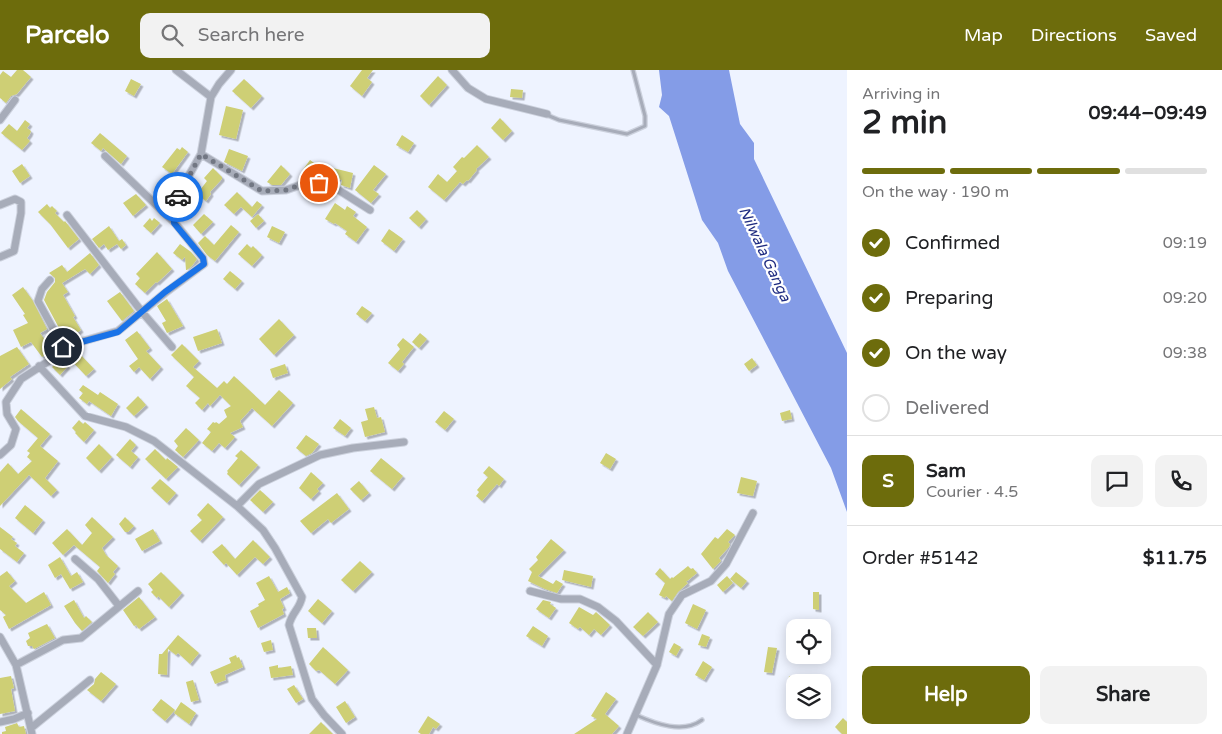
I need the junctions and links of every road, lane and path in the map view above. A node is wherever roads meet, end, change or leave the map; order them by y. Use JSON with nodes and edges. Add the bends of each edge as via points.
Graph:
{"nodes":[{"id":1,"x":176,"y":70,"type":"edge"},
{"id":2,"x":231,"y":70,"type":"edge"},
{"id":3,"x":452,"y":70,"type":"edge"},
{"id":4,"x":633,"y":70,"type":"edge"},
{"id":5,"x":211,"y":97,"type":"junction"},
{"id":6,"x":15,"y":100,"type":"dead end"},
{"id":7,"x":547,"y":114,"type":"joint"},
{"id":8,"x":0,"y":120,"type":"edge"},
{"id":9,"x":201,"y":154,"type":"junction"},
{"id":10,"x":105,"y":156,"type":"dead end"},
{"id":11,"x":0,"y":205,"type":"edge"},
{"id":12,"x":370,"y":210,"type":"dead end"},
{"id":13,"x":67,"y":215,"type":"dead end"},
{"id":14,"x":174,"y":223,"type":"junction"},
{"id":15,"x":0,"y":257,"type":"edge"},
{"id":16,"x":50,"y":280,"type":"dead end"},
{"id":17,"x":142,"y":312,"type":"junction"},
{"id":18,"x":172,"y":346,"type":"dead end"},
{"id":19,"x":63,"y":347,"type":"junction"},
{"id":20,"x":39,"y":366,"type":"junction"},
{"id":21,"x":0,"y":396,"type":"edge"},
{"id":22,"x":6,"y":402,"type":"junction"},
{"id":23,"x":404,"y":442,"type":"dead end"},
{"id":24,"x":0,"y":455,"type":"edge"},
{"id":25,"x":237,"y":506,"type":"junction"},
{"id":26,"x":753,"y":513,"type":"dead end"},
{"id":27,"x":75,"y":559,"type":"dead end"},
{"id":28,"x":138,"y":591,"type":"dead end"},
{"id":29,"x":530,"y":591,"type":"dead end"},
{"id":30,"x":119,"y":606,"type":"junction"},
{"id":31,"x":0,"y":637,"type":"edge"},
{"id":32,"x":16,"y":665,"type":"junction"},
{"id":33,"x":657,"y":666,"type":"junction"},
{"id":34,"x":90,"y":680,"type":"dead end"},
{"id":35,"x":28,"y":714,"type":"junction"},
{"id":36,"x":636,"y":715,"type":"junction"},
{"id":37,"x":702,"y":720,"type":"dead end"},
{"id":38,"x":0,"y":722,"type":"edge"},
{"id":39,"x":32,"y":731,"type":"edge"},
{"id":40,"x":342,"y":734,"type":"edge"},
{"id":41,"x":627,"y":734,"type":"edge"}],
"edges":[{"from":1,"to":5,"type":"street"},
{"from":2,"to":5,"type":"street"},
{"from":3,"to":7,"type":"street","via":[[468,88],[486,99]]},
{"from":4,"to":7,"type":"lane","via":[[645,126],[627,134],[559,120]]},
{"from":5,"to":9,"type":"street"},
{"from":6,"to":8,"type":"street"},
{"from":9,"to":12,"type":"street","via":[[262,191],[319,183],[337,189]]},
{"from":9,"to":14,"type":"street","via":[[179,193]]},
{"from":10,"to":14,"type":"street"},
{"from":11,"to":15,"type":"street","via":[[15,199],[21,202],[14,251]]},
{"from":13,"to":17,"type":"street"},
{"from":14,"to":17,"type":"street","via":[[203,258],[204,264]]},
{"from":16,"to":19,"type":"street","via":[[38,301]]},
{"from":17,"to":18,"type":"street"},
{"from":17,"to":19,"type":"street","via":[[118,332]]},
{"from":19,"to":20,"type":"street","via":[[52,359]]},
{"from":20,"to":22,"type":"street","via":[[21,379]]},
{"from":20,"to":25,"type":"street","via":[[85,416],[126,427],[154,441]]},
{"from":21,"to":22,"type":"street"},
{"from":22,"to":24,"type":"street","via":[[7,414],[16,429],[11,445]]},
{"from":23,"to":25,"type":"street","via":[[320,455],[259,484]]},
{"from":25,"to":40,"type":"street","via":[[263,530],[302,597],[300,605],[291,614],[289,625],[312,699]]},
{"from":26,"to":33,"type":"street","via":[[726,564],[711,581],[682,595],[669,614]]},
{"from":27,"to":30,"type":"street","via":[[98,579]]},
{"from":28,"to":30,"type":"street"},
{"from":29,"to":33,"type":"street","via":[[561,599],[580,599],[598,607],[616,621]]},
{"from":30,"to":32,"type":"street","via":[[81,638],[63,640]]},
{"from":31,"to":32,"type":"street"},
{"from":32,"to":35,"type":"street"},
{"from":33,"to":36,"type":"street"},
{"from":34,"to":39,"type":"street"},
{"from":35,"to":38,"type":"street"},
{"from":35,"to":39,"type":"street"},
{"from":36,"to":37,"type":"lane","via":[[678,728],[694,726]]},
{"from":36,"to":41,"type":"street"}]}
